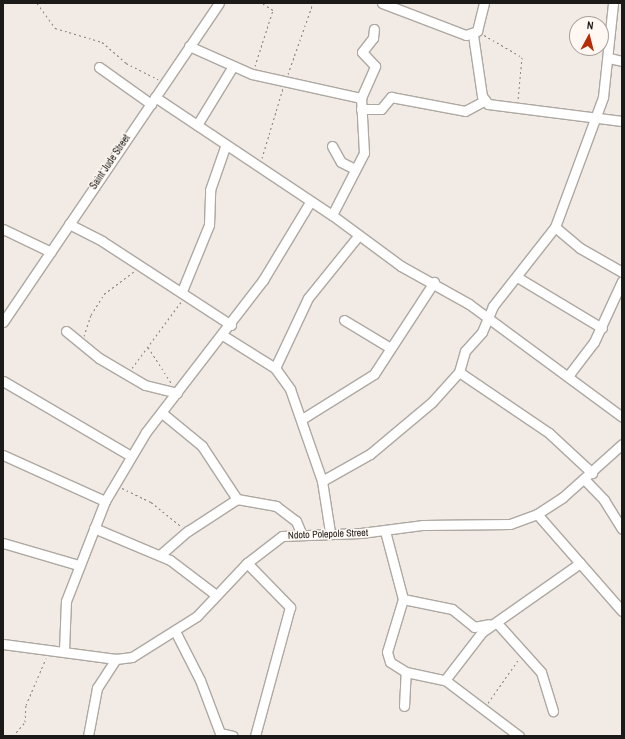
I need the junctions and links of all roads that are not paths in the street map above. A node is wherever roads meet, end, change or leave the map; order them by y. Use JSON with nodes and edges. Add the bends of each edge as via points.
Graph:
{"nodes":[{"id":1,"x":219,"y":3,"type":"edge"},
{"id":2,"x":382,"y":3,"type":"edge"},
{"id":3,"x":484,"y":3,"type":"edge"},
{"id":4,"x":613,"y":3,"type":"edge"},
{"id":5,"x":403,"y":7,"type":"edge"},
{"id":6,"x":374,"y":28,"type":"dead end"},
{"id":7,"x":475,"y":33,"type":"junction"},
{"id":8,"x":189,"y":46,"type":"junction"},
{"id":9,"x":610,"y":58,"type":"junction"},
{"id":10,"x":622,"y":61,"type":"edge"},
{"id":11,"x":233,"y":66,"type":"junction"},
{"id":12,"x":99,"y":68,"type":"dead end"},
{"id":13,"x":361,"y":98,"type":"junction"},
{"id":14,"x":153,"y":101,"type":"junction"},
{"id":15,"x":484,"y":101,"type":"junction"},
{"id":16,"x":361,"y":109,"type":"junction"},
{"id":17,"x":596,"y":118,"type":"junction"},
{"id":18,"x":622,"y":121,"type":"edge"},
{"id":19,"x":197,"y":125,"type":"junction"},
{"id":20,"x":332,"y":146,"type":"dead end"},
{"id":21,"x":225,"y":147,"type":"junction"},
{"id":22,"x":355,"y":169,"type":"junction"},
{"id":23,"x":310,"y":202,"type":"junction"},
{"id":24,"x":332,"y":215,"type":"junction"},
{"id":25,"x":69,"y":224,"type":"junction"},
{"id":26,"x":554,"y":227,"type":"junction"},
{"id":27,"x":3,"y":229,"type":"edge"},
{"id":28,"x":358,"y":236,"type":"junction"},
{"id":29,"x":51,"y":252,"type":"junction"},
{"id":30,"x":622,"y":272,"type":"edge"},
{"id":31,"x":517,"y":277,"type":"junction"},
{"id":32,"x":622,"y":281,"type":"edge"},
{"id":33,"x":434,"y":282,"type":"junction"},
{"id":34,"x":184,"y":293,"type":"junction"},
{"id":35,"x":490,"y":319,"type":"junction"},
{"id":36,"x":344,"y":320,"type":"dead end"},
{"id":37,"x":3,"y":322,"type":"edge"},
{"id":38,"x":231,"y":325,"type":"junction"},
{"id":39,"x":602,"y":328,"type":"junction"},
{"id":40,"x":66,"y":331,"type":"dead end"},
{"id":41,"x":224,"y":336,"type":"junction"},
{"id":42,"x":389,"y":347,"type":"junction"},
{"id":43,"x":275,"y":368,"type":"junction"},
{"id":44,"x":459,"y":372,"type":"junction"},
{"id":45,"x":568,"y":376,"type":"junction"},
{"id":46,"x":3,"y":381,"type":"edge"},
{"id":47,"x":176,"y":392,"type":"junction"},
{"id":48,"x":162,"y":413,"type":"junction"},
{"id":49,"x":622,"y":417,"type":"edge"},
{"id":50,"x":302,"y":419,"type":"junction"},
{"id":51,"x":622,"y":444,"type":"edge"},
{"id":52,"x":3,"y":454,"type":"edge"},
{"id":53,"x":131,"y":456,"type":"junction"},
{"id":54,"x":592,"y":473,"type":"junction"},
{"id":55,"x":585,"y":480,"type":"junction"},
{"id":56,"x":322,"y":481,"type":"junction"},
{"id":57,"x":237,"y":499,"type":"junction"},
{"id":58,"x":105,"y":501,"type":"junction"},
{"id":59,"x":537,"y":514,"type":"junction"},
{"id":60,"x":94,"y":528,"type":"junction"},
{"id":61,"x":622,"y":528,"type":"edge"},
{"id":62,"x":385,"y":531,"type":"junction"},
{"id":63,"x":330,"y":532,"type":"junction"},
{"id":64,"x":301,"y":533,"type":"junction"},
{"id":65,"x":3,"y":543,"type":"edge"},
{"id":66,"x":160,"y":555,"type":"junction"},
{"id":67,"x":247,"y":563,"type":"junction"},
{"id":68,"x":580,"y":564,"type":"junction"},
{"id":69,"x":78,"y":565,"type":"junction"},
{"id":70,"x":216,"y":595,"type":"junction"},
{"id":71,"x":403,"y":599,"type":"junction"},
{"id":72,"x":622,"y":611,"type":"edge"},
{"id":73,"x":500,"y":621,"type":"junction"},
{"id":74,"x":175,"y":631,"type":"junction"},
{"id":75,"x":3,"y":644,"type":"edge"},
{"id":76,"x":64,"y":650,"type":"junction"},
{"id":77,"x":116,"y":659,"type":"junction"},
{"id":78,"x":406,"y":672,"type":"junction"},
{"id":79,"x":445,"y":680,"type":"junction"},
{"id":80,"x":404,"y":706,"type":"dead end"},
{"id":81,"x":552,"y":711,"type":"dead end"},
{"id":82,"x":221,"y":735,"type":"edge"},
{"id":83,"x":88,"y":736,"type":"edge"},
{"id":84,"x":233,"y":736,"type":"edge"},
{"id":85,"x":255,"y":736,"type":"edge"},
{"id":86,"x":519,"y":736,"type":"edge"}],
"edges":[{"from":1,"to":8,"type":"street","name":"Saint Jude Street"},
{"from":2,"to":5,"type":"street"},
{"from":3,"to":7,"type":"street"},
{"from":4,"to":9,"type":"street"},
{"from":5,"to":7,"type":"street","via":[[466,35]]},
{"from":6,"to":13,"type":"street","via":[[373,38],[362,49],[374,66]]},
{"from":7,"to":15,"type":"street"},
{"from":8,"to":11,"type":"street"},
{"from":8,"to":14,"type":"street","name":"Saint Jude Street"},
{"from":9,"to":10,"type":"street"},
{"from":9,"to":17,"type":"street"},
{"from":11,"to":13,"type":"street","via":[[252,74]]},
{"from":11,"to":19,"type":"street"},
{"from":12,"to":14,"type":"street"},
{"from":13,"to":16,"type":"street"},
{"from":14,"to":19,"type":"street"},
{"from":14,"to":25,"type":"street","name":"Saint Jude Street"},
{"from":15,"to":16,"type":"street","via":[[465,111],[391,97],[381,109]]},
{"from":15,"to":17,"type":"street","via":[[517,109]]},
{"from":16,"to":22,"type":"street","via":[[364,153]]},
{"from":17,"to":18,"type":"street"},
{"from":17,"to":26,"type":"street"},
{"from":19,"to":21,"type":"street"},
{"from":20,"to":22,"type":"street","via":[[340,162]]},
{"from":21,"to":23,"type":"street"},
{"from":21,"to":34,"type":"street","via":[[210,190],[209,225]]},
{"from":22,"to":24,"type":"street","via":[[342,201]]},
{"from":23,"to":24,"type":"street"},
{"from":23,"to":38,"type":"street"},
{"from":24,"to":28,"type":"street"},
{"from":25,"to":29,"type":"street","name":"Saint Jude Street"},
{"from":25,"to":34,"type":"street"},
{"from":26,"to":30,"type":"street","via":[[580,248]]},
{"from":26,"to":31,"type":"street"},
{"from":27,"to":29,"type":"street"},
{"from":28,"to":33,"type":"street","via":[[401,266]]},
{"from":28,"to":43,"type":"street","via":[[308,298]]},
{"from":29,"to":37,"type":"street","name":"Saint Jude Street"},
{"from":31,"to":35,"type":"street","via":[[493,306]]},
{"from":31,"to":39,"type":"street"},
{"from":32,"to":39,"type":"street"},
{"from":33,"to":35,"type":"street"},
{"from":33,"to":42,"type":"street","via":[[401,337]]},
{"from":34,"to":38,"type":"street"},
{"from":35,"to":44,"type":"street","via":[[465,351]]},
{"from":35,"to":45,"type":"street","via":[[516,342]]},
{"from":36,"to":42,"type":"street"},
{"from":38,"to":41,"type":"street"},
{"from":39,"to":45,"type":"street"},
{"from":40,"to":47,"type":"street","via":[[128,376],[159,390]]},
{"from":41,"to":43,"type":"street"},
{"from":41,"to":47,"type":"street"},
{"from":42,"to":50,"type":"street","via":[[365,382]]},
{"from":43,"to":50,"type":"street","via":[[290,390]]},
{"from":44,"to":54,"type":"street","via":[[549,433]]},
{"from":44,"to":56,"type":"street","via":[[384,444]]},
{"from":45,"to":49,"type":"street"},
{"from":46,"to":53,"type":"street"},
{"from":47,"to":48,"type":"street"},
{"from":48,"to":53,"type":"street"},
{"from":48,"to":57,"type":"street","via":[[202,446]]},
{"from":50,"to":56,"type":"street"},
{"from":51,"to":54,"type":"street","name":"Ndoto Polepole Street"},
{"from":52,"to":58,"type":"street"},
{"from":53,"to":58,"type":"street"},
{"from":54,"to":55,"type":"street","name":"Ndoto Polepole Street"},
{"from":55,"to":59,"type":"street","name":"Ndoto Polepole Street"},
{"from":55,"to":61,"type":"street","via":[[604,500]]},
{"from":56,"to":63,"type":"street"},
{"from":57,"to":64,"type":"street","via":[[276,506],[296,521]]},
{"from":57,"to":66,"type":"street","via":[[188,531]]},
{"from":58,"to":60,"type":"street"},
{"from":59,"to":62,"type":"street","name":"Ndoto Polepole Street","via":[[498,526],[438,524]]},
{"from":59,"to":68,"type":"street"},
{"from":60,"to":66,"type":"street"},
{"from":60,"to":69,"type":"street"},
{"from":62,"to":63,"type":"street","name":"Ndoto Polepole Street"},
{"from":62,"to":71,"type":"street"},
{"from":63,"to":64,"type":"street","name":"Ndoto Polepole Street"},
{"from":64,"to":67,"type":"street","name":"Ndoto Polepole Street","via":[[282,536]]},
{"from":65,"to":69,"type":"street"},
{"from":66,"to":70,"type":"street","via":[[179,565]]},
{"from":67,"to":70,"type":"street","name":"Ndoto Polepole Street"},
{"from":67,"to":85,"type":"street","via":[[290,607]]},
{"from":68,"to":72,"type":"street"},
{"from":68,"to":73,"type":"street"},
{"from":69,"to":76,"type":"street","via":[[66,601]]},
{"from":70,"to":74,"type":"street","name":"Ndoto Polepole Street"},
{"from":71,"to":73,"type":"street","via":[[452,609],[474,627]]},
{"from":71,"to":78,"type":"street","via":[[388,656]]},
{"from":73,"to":79,"type":"street","via":[[482,632]]},
{"from":73,"to":81,"type":"street","via":[[541,672]]},
{"from":74,"to":77,"type":"street","name":"Ndoto Polepole Street","via":[[132,657]]},
{"from":74,"to":82,"type":"street"},
{"from":75,"to":76,"type":"street","name":"Ndoto Polepole Street"},
{"from":76,"to":77,"type":"street","name":"Ndoto Polepole Street"},
{"from":77,"to":83,"type":"street","via":[[97,688]]},
{"from":78,"to":79,"type":"street"},
{"from":78,"to":80,"type":"street"},
{"from":79,"to":86,"type":"street"},
{"from":82,"to":84,"type":"street"}]}
